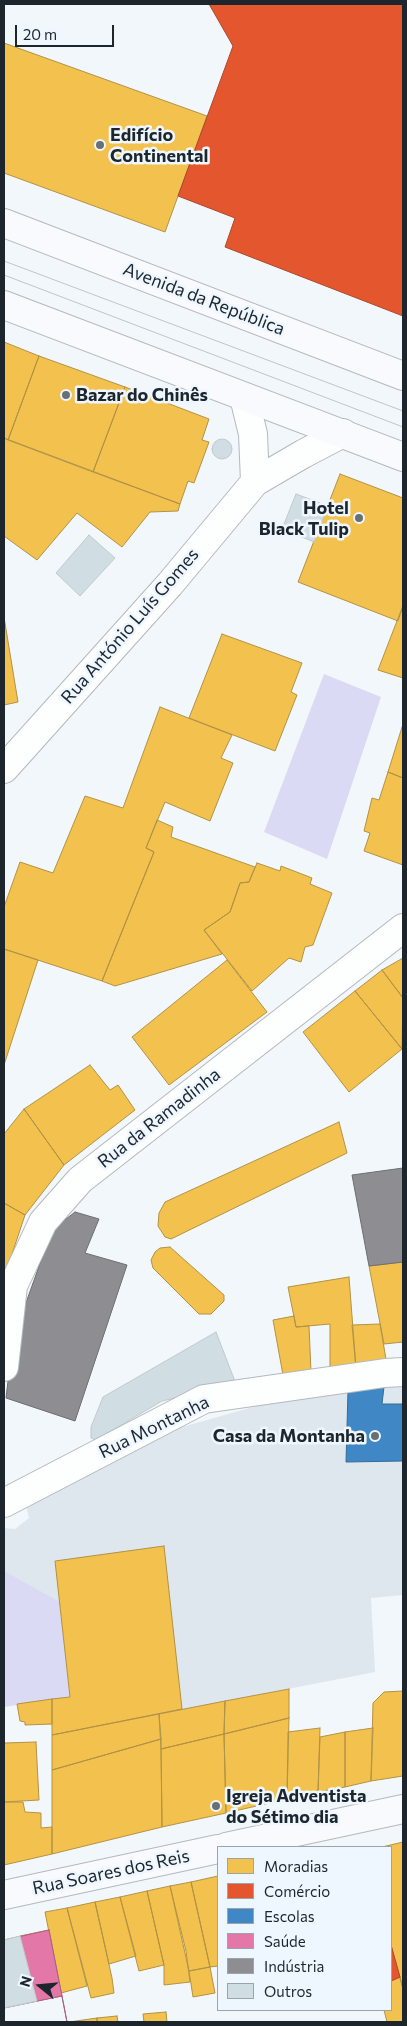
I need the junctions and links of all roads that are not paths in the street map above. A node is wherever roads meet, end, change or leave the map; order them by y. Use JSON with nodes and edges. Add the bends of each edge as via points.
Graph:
{"nodes":[{"id":1,"x":4,"y":223,"type":"edge"},
{"id":2,"x":4,"y":305,"type":"edge"},
{"id":3,"x":403,"y":376,"type":"edge"},
{"id":4,"x":244,"y":397,"type":"junction"},
{"id":5,"x":343,"y":434,"type":"junction"},
{"id":6,"x":403,"y":457,"type":"edge"},
{"id":7,"x":255,"y":482,"type":"junction"},
{"id":8,"x":4,"y":769,"type":"edge"},
{"id":9,"x":403,"y":928,"type":"edge"},
{"id":10,"x":4,"y":1367,"type":"edge"},
{"id":11,"x":403,"y":1372,"type":"edge"},
{"id":12,"x":4,"y":1503,"type":"edge"},
{"id":13,"x":403,"y":1809,"type":"edge"},
{"id":14,"x":231,"y":1846,"type":"edge"},
{"id":15,"x":217,"y":1849,"type":"edge"},
{"id":16,"x":4,"y":1895,"type":"edge"}],
"edges":[{"from":1,"to":3,"type":"main road","name":"Avenida da República"},
{"from":2,"to":4,"type":"main road"},
{"from":4,"to":5,"type":"main road"},
{"from":4,"to":7,"type":"street","via":[[253,434]]},
{"from":5,"to":6,"type":"main road"},
{"from":5,"to":7,"type":"street","name":"Rua António Luís Gomes"},
{"from":7,"to":8,"type":"street","name":"Rua António Luís Gomes","via":[[170,584]]},
{"from":9,"to":10,"type":"street","name":"Rua da Ramadinha","via":[[80,1180],[43,1222],[13,1286]]},
{"from":11,"to":12,"type":"street","name":"Rua Montanha","via":[[204,1399]]},
{"from":13,"to":14,"type":"main road"},
{"from":15,"to":16,"type":"main road","name":"Rua Soares dos Reis"}]}
